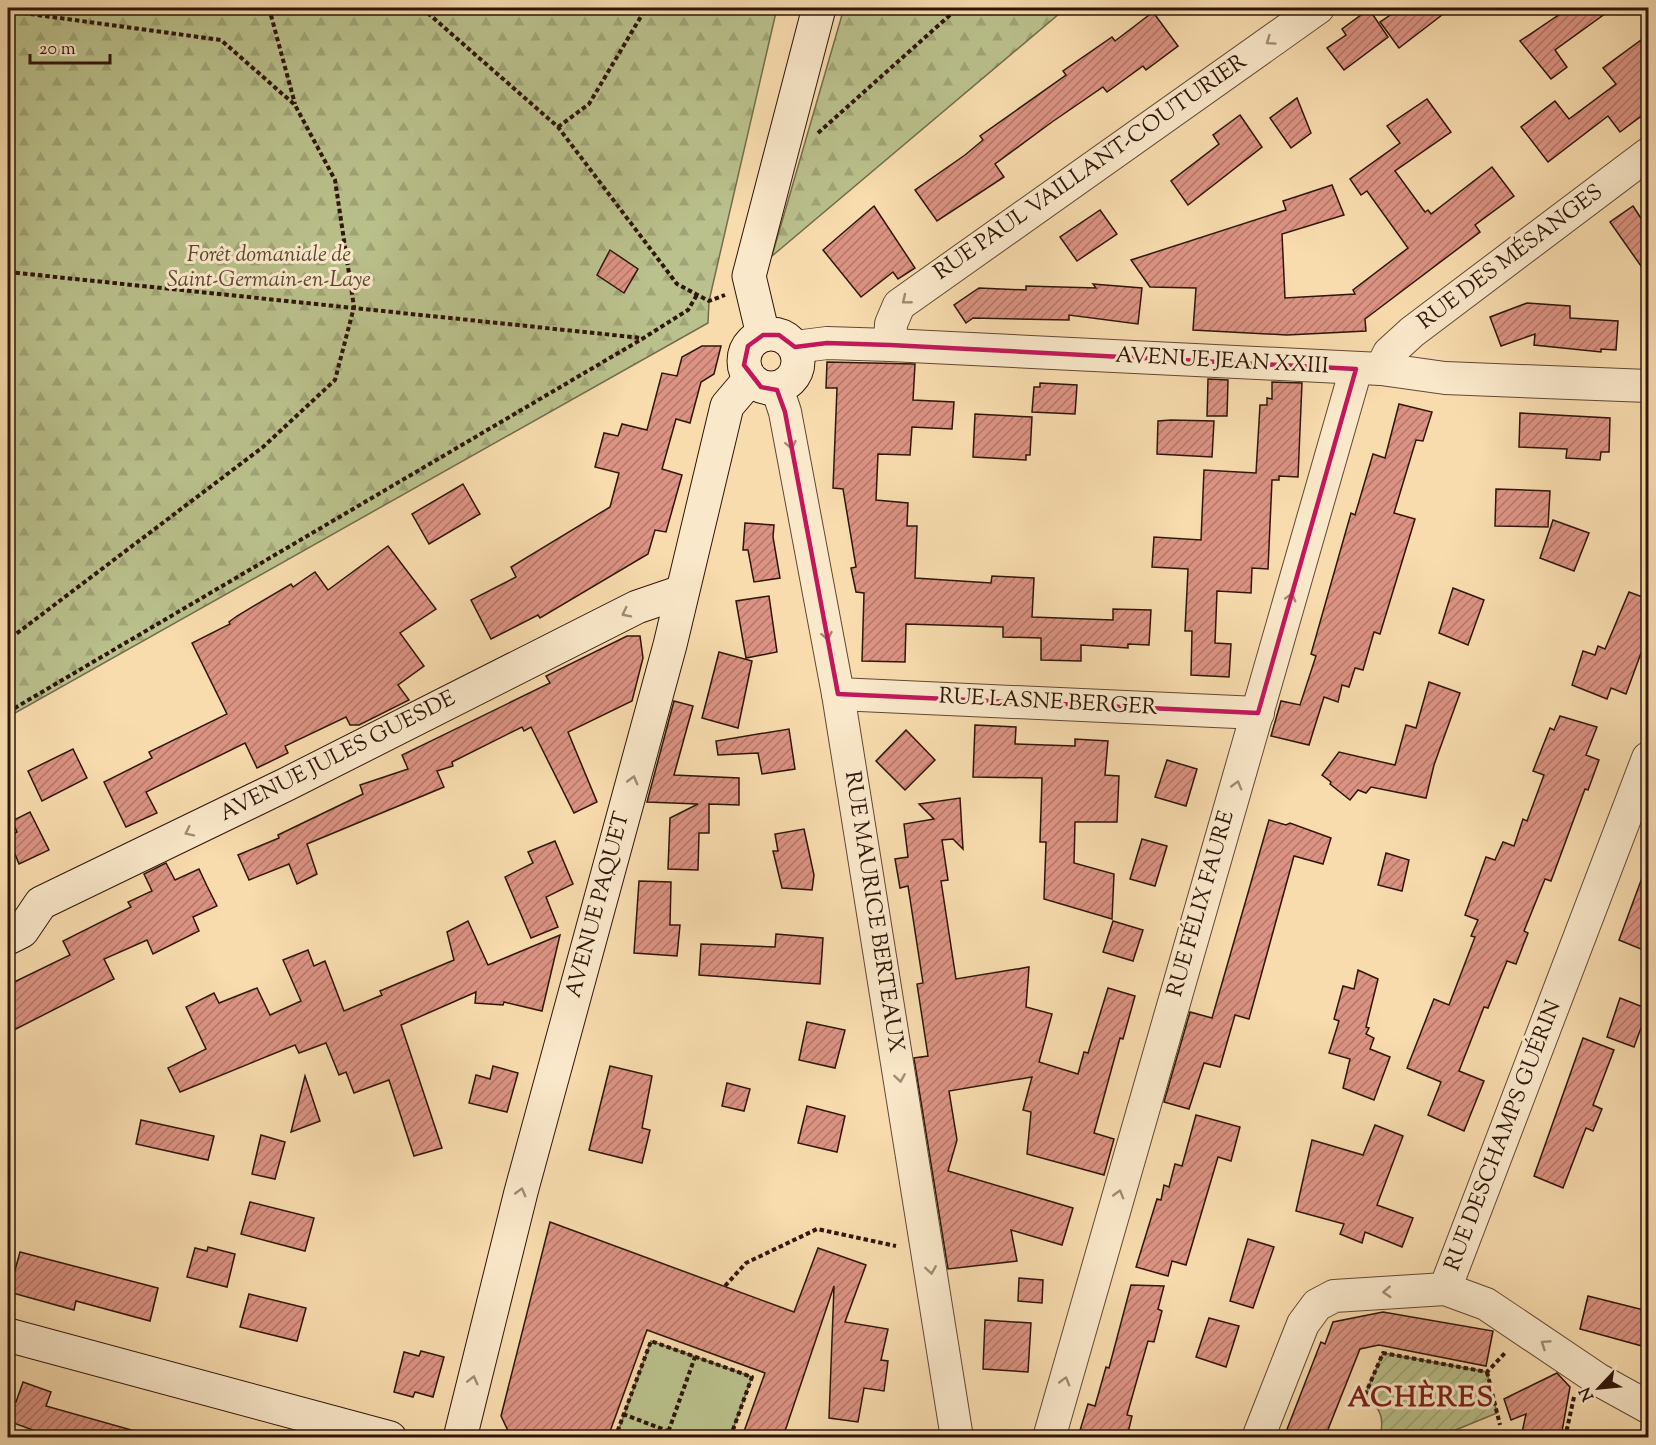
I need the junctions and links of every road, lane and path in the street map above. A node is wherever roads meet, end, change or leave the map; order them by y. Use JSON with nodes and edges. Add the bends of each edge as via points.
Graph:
{"nodes":[{"id":1,"x":269,"y":8,"type":"edge"},
{"id":2,"x":422,"y":8,"type":"edge"},
{"id":3,"x":646,"y":8,"type":"edge"},
{"id":4,"x":819,"y":8,"type":"edge"},
{"id":5,"x":958,"y":8,"type":"edge"},
{"id":6,"x":1318,"y":8,"type":"edge"},
{"id":7,"x":8,"y":11,"type":"edge"},
{"id":8,"x":295,"y":105,"type":"junction"},
{"id":9,"x":558,"y":128,"type":"junction"},
{"id":10,"x":811,"y":140,"type":"dead end"},
{"id":11,"x":1648,"y":154,"type":"edge"},
{"id":12,"x":8,"y":272,"type":"edge"},
{"id":13,"x":750,"y":287,"type":"junction"},
{"id":14,"x":698,"y":293,"type":"junction"},
{"id":15,"x":354,"y":307,"type":"junction"},
{"id":16,"x":763,"y":335,"type":"junction"},
{"id":17,"x":642,"y":339,"type":"junction"},
{"id":18,"x":890,"y":345,"type":"junction"},
{"id":19,"x":795,"y":347,"type":"junction"},
{"id":20,"x":1368,"y":369,"type":"junction"},
{"id":21,"x":763,"y":384,"type":"junction"},
{"id":22,"x":1648,"y":386,"type":"edge"},
{"id":23,"x":681,"y":592,"type":"junction"},
{"id":24,"x":8,"y":640,"type":"edge"},
{"id":25,"x":838,"y":694,"type":"junction"},
{"id":26,"x":8,"y":712,"type":"edge"},
{"id":27,"x":1258,"y":713,"type":"junction"},
{"id":28,"x":1648,"y":758,"type":"edge"},
{"id":29,"x":8,"y":938,"type":"edge"},
{"id":30,"x":901,"y":1247,"type":"dead end"},
{"id":31,"x":725,"y":1286,"type":"dead end"},
{"id":32,"x":1445,"y":1288,"type":"junction"},
{"id":33,"x":8,"y":1335,"type":"edge"},
{"id":34,"x":1510,"y":1348,"type":"dead end"},
{"id":35,"x":696,"y":1358,"type":"junction"},
{"id":36,"x":1487,"y":1372,"type":"junction"},
{"id":37,"x":1575,"y":1394,"type":"dead end"},
{"id":38,"x":1365,"y":1395,"type":"dead end"},
{"id":39,"x":1648,"y":1407,"type":"edge"},
{"id":40,"x":623,"y":1414,"type":"junction"},
{"id":41,"x":1500,"y":1425,"type":"dead end"},
{"id":42,"x":669,"y":1431,"type":"junction"},
{"id":43,"x":390,"y":1437,"type":"edge"},
{"id":44,"x":460,"y":1437,"type":"edge"},
{"id":45,"x":615,"y":1437,"type":"edge"},
{"id":46,"x":666,"y":1437,"type":"edge"},
{"id":47,"x":686,"y":1437,"type":"edge"},
{"id":48,"x":730,"y":1437,"type":"edge"},
{"id":49,"x":957,"y":1437,"type":"edge"},
{"id":50,"x":1049,"y":1437,"type":"edge"},
{"id":51,"x":1258,"y":1437,"type":"edge"},
{"id":52,"x":1565,"y":1437,"type":"edge"}],
"edges":[{"from":1,"to":8,"type":"path"},
{"from":2,"to":9,"type":"path"},
{"from":3,"to":9,"type":"path","via":[[589,104]]},
{"from":4,"to":13,"type":"street","via":[[748,276]]},
{"from":5,"to":10,"type":"path"},
{"from":6,"to":18,"type":"street","name":"RUE PAUL VAILLANT-COUTURIER","one_way":true,"via":[[899,305],[891,324]]},
{"from":7,"to":8,"type":"path","via":[[221,39]]},
{"from":8,"to":15,"type":"path","via":[[335,180]]},
{"from":9,"to":14,"type":"path","via":[[678,284]]},
{"from":11,"to":20,"type":"street","name":"RUE DES MÉSANGES"},
{"from":12,"to":15,"type":"path"},
{"from":13,"to":14,"type":"path","via":[[709,301]]},
{"from":13,"to":16,"type":"street"},
{"from":14,"to":17,"type":"path","via":[[688,310]]},
{"from":15,"to":17,"type":"path"},
{"from":15,"to":24,"type":"path","via":[[335,380],[263,447]]},
{"from":16,"to":19,"type":"street","via":[[779,335]]},
{"from":16,"to":21,"type":"street","via":[[748,346],[744,356],[744,365]]},
{"from":17,"to":26,"type":"path"},
{"from":18,"to":19,"type":"street","name":"AVENUE JEAN XXIII","via":[[827,343]]},
{"from":18,"to":20,"type":"street","name":"AVENUE JEAN XXIII"},
{"from":19,"to":21,"type":"street","via":[[795,376],[785,385]]},
{"from":20,"to":22,"type":"street","name":"AVENUE JEAN XXIII","via":[[1445,378]]},
{"from":27,"to":20,"type":"street","name":"RUE FÉLIX FAURE","one_way":true},
{"from":21,"to":23,"type":"street","name":"AVENUE PAQUET","via":[[727,406]]},
{"from":21,"to":25,"type":"street","name":"RUE MAURICE BERTEAUX","one_way":true,"via":[[785,412]]},
{"from":23,"to":29,"type":"street","name":"AVENUE JULES GUESDE","one_way":true,"via":[[638,607],[41,903],[22,931]]},
{"from":44,"to":23,"type":"street","name":"AVENUE PAQUET","one_way":true},
{"from":25,"to":27,"type":"street","name":"RUE LASNE BERGER"},
{"from":25,"to":49,"type":"street","name":"RUE MAURICE BERTEAUX","one_way":true},
{"from":50,"to":27,"type":"street","name":"RUE FÉLIX FAURE","one_way":true},
{"from":28,"to":32,"type":"street","name":"RUE DESCHAMPS GUÉRIN"},
{"from":30,"to":31,"type":"path","via":[[817,1229],[746,1263]]},
{"from":39,"to":32,"type":"street","one_way":true,"via":[[1599,1380],[1486,1304]]},
{"from":32,"to":51,"type":"street","name":"RUE DESCHAMPS GUÉRIN","one_way":true,"via":[[1334,1296],[1317,1305],[1303,1324]]},
{"from":33,"to":43,"type":"street"},
{"from":34,"to":36,"type":"path"},
{"from":35,"to":40,"type":"path","via":[[651,1341]]},
{"from":35,"to":42,"type":"path"},
{"from":35,"to":48,"type":"path","via":[[752,1377]]},
{"from":36,"to":38,"type":"path","via":[[1383,1353]]},
{"from":36,"to":41,"type":"path"},
{"from":37,"to":52,"type":"path"},
{"from":40,"to":42,"type":"path"},
{"from":40,"to":45,"type":"path"},
{"from":42,"to":46,"type":"path"},
{"from":42,"to":47,"type":"path"}]}
